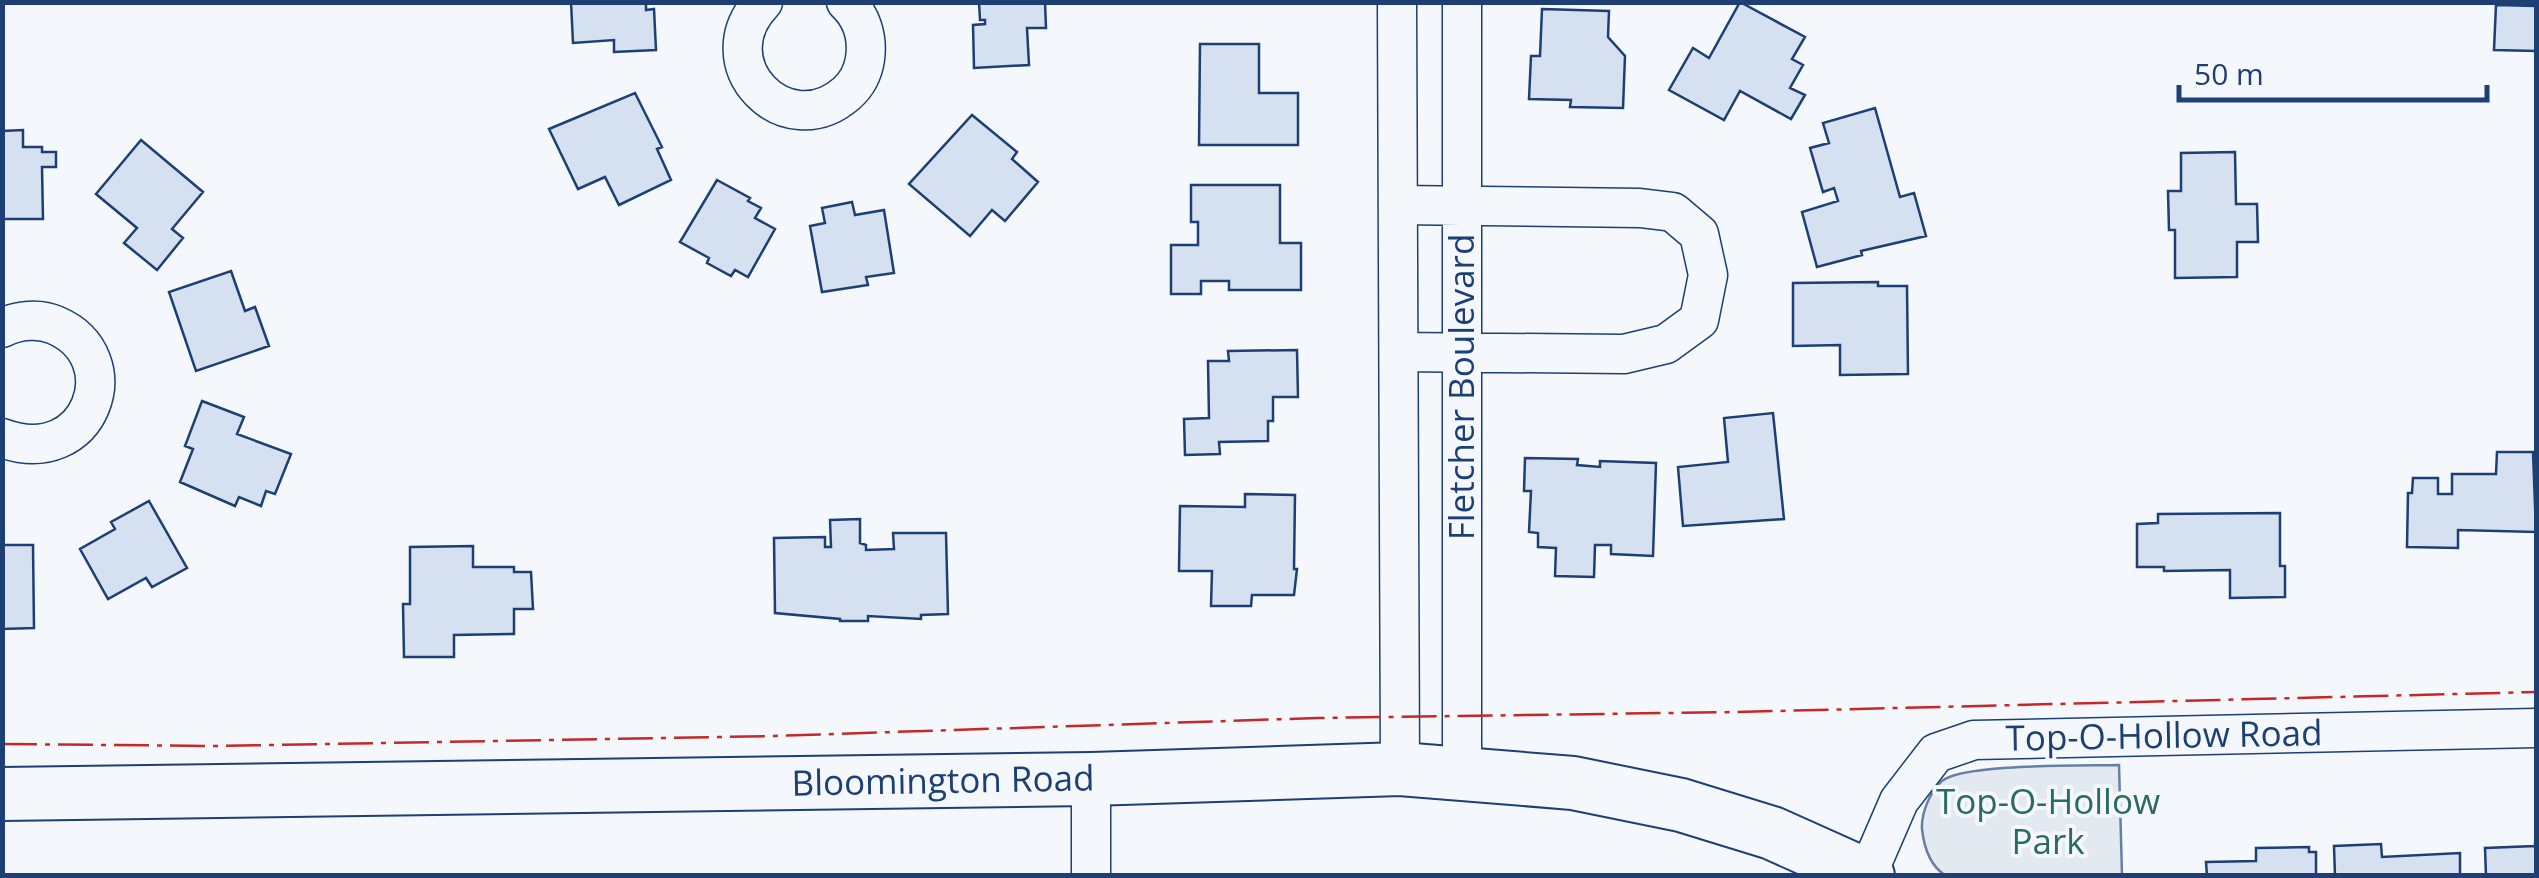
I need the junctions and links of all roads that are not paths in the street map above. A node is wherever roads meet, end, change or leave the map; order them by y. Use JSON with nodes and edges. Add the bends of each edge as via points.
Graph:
{"nodes":[{"id":1,"x":763,"y":2,"type":"edge"},
{"id":2,"x":846,"y":2,"type":"edge"},
{"id":3,"x":1397,"y":2,"type":"edge"},
{"id":4,"x":1462,"y":2,"type":"edge"},
{"id":5,"x":1398,"y":205,"type":"junction"},
{"id":6,"x":1462,"y":206,"type":"junction"},
{"id":7,"x":2,"y":328,"type":"edge"},
{"id":8,"x":1398,"y":352,"type":"junction"},
{"id":9,"x":1462,"y":353,"type":"junction"},
{"id":10,"x":2,"y":438,"type":"edge"},
{"id":11,"x":2536,"y":728,"type":"edge"},
{"id":12,"x":1400,"y":769,"type":"junction"},
{"id":13,"x":1462,"y":772,"type":"junction"},
{"id":14,"x":1091,"y":779,"type":"junction"},
{"id":15,"x":2,"y":794,"type":"edge"},
{"id":16,"x":1867,"y":875,"type":"edge"},
{"id":17,"x":1090,"y":876,"type":"edge"}],
"edges":[{"from":1,"to":2,"type":"street","via":[[748,20],[742,58],[760,93],[797,110],[838,100],[864,68],[862,25]]},
{"from":3,"to":5,"type":"street","name":"Fletcher Boulevard"},
{"from":4,"to":6,"type":"street","name":"Fletcher Boulevard"},
{"from":5,"to":6,"type":"street"},
{"from":5,"to":8,"type":"street","name":"Fletcher Boulevard"},
{"from":6,"to":9,"type":"street","name":"Fletcher Boulevard"},
{"from":6,"to":9,"type":"street","via":[[1673,212],[1699,234],[1708,275],[1699,320],[1666,344],[1624,354]]},
{"from":7,"to":10,"type":"street","via":[[30,320],[67,331],[82,344],[96,382],[82,423],[65,438],[22,446]]},
{"from":8,"to":9,"type":"street"},
{"from":8,"to":12,"type":"street","name":"Fletcher Boulevard"},
{"from":9,"to":13,"type":"street","name":"Fletcher Boulevard"},
{"from":11,"to":16,"type":"street","name":"Top-O-Hollow Road","via":[[1974,740],[1936,753],[1899,800]]},
{"from":12,"to":13,"type":"street","name":"Bloomington Road"},
{"from":12,"to":14,"type":"street","name":"Bloomington Road"},
{"from":13,"to":16,"type":"street","name":"Bloomington Road","via":[[1573,783],[1681,804],[1772,833]]},
{"from":14,"to":15,"type":"street","name":"Bloomington Road"},
{"from":14,"to":17,"type":"street"}]}
